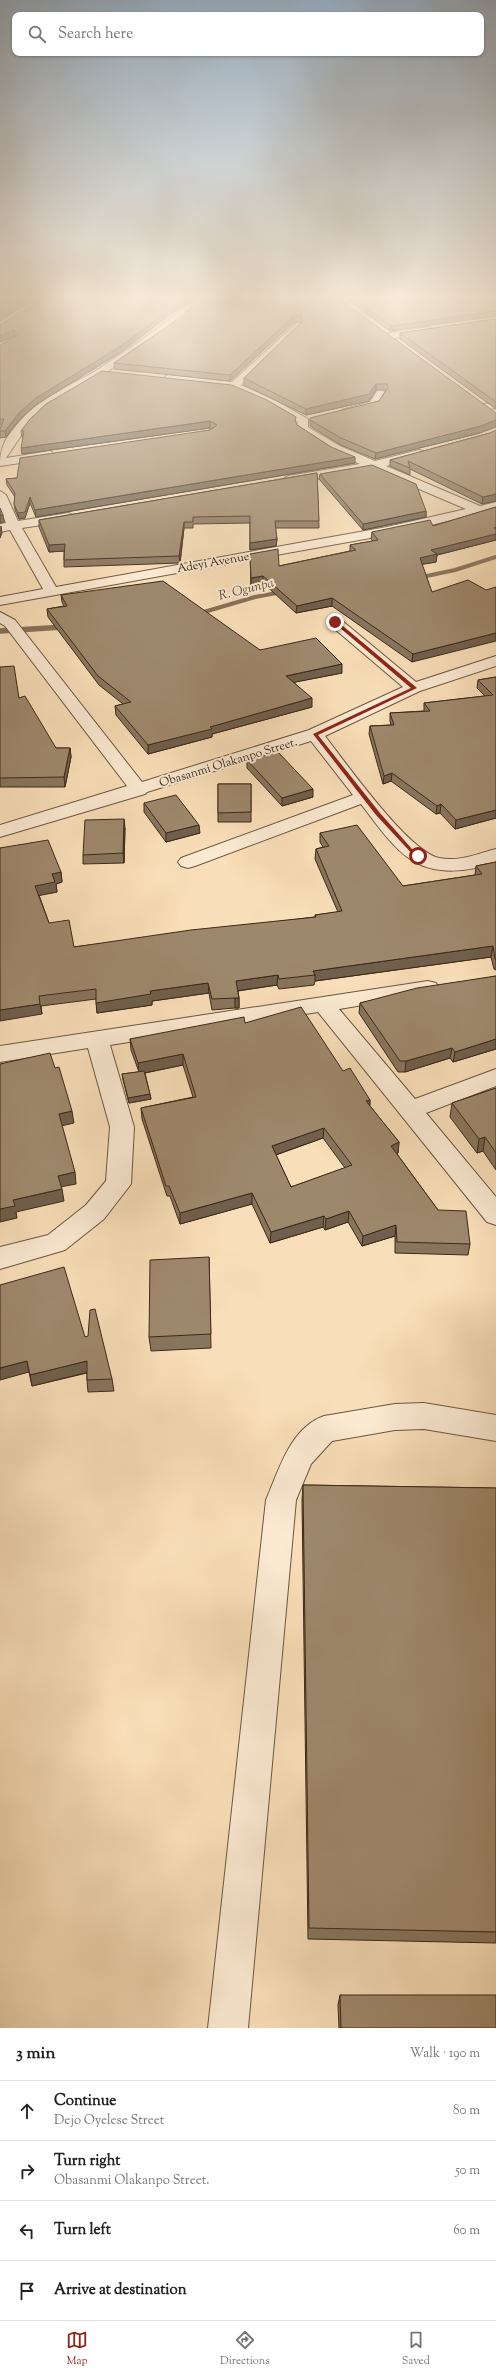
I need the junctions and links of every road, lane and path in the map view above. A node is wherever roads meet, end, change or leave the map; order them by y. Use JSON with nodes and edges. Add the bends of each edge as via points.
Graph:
{"nodes":[{"id":1,"x":62,"y":395,"type":"edge"},
{"id":2,"x":253,"y":395,"type":"edge"},
{"id":3,"x":381,"y":395,"type":"edge"},
{"id":4,"x":496,"y":405,"type":"edge"},
{"id":5,"x":333,"y":415,"type":"edge"},
{"id":6,"x":496,"y":416,"type":"edge"},
{"id":7,"x":319,"y":418,"type":"edge"},
{"id":8,"x":304,"y":421,"type":"junction"},
{"id":9,"x":434,"y":450,"type":"edge"},
{"id":10,"x":62,"y":453,"type":"edge"},
{"id":11,"x":0,"y":457,"type":"edge"},
{"id":12,"x":0,"y":462,"type":"edge"},
{"id":13,"x":374,"y":465,"type":"junction"},
{"id":14,"x":272,"y":482,"type":"edge"},
{"id":15,"x":0,"y":495,"type":"edge"},
{"id":16,"x":496,"y":506,"type":"edge"},
{"id":17,"x":480,"y":510,"type":"junction"},
{"id":18,"x":85,"y":514,"type":"edge"},
{"id":19,"x":14,"y":526,"type":"junction"},
{"id":20,"x":0,"y":528,"type":"edge"},
{"id":21,"x":52,"y":592,"type":"junction"},
{"id":22,"x":0,"y":601,"type":"edge"},
{"id":23,"x":5,"y":619,"type":"edge"},
{"id":24,"x":335,"y":622,"type":"dead end"},
{"id":25,"x":496,"y":661,"type":"edge"},
{"id":26,"x":414,"y":688,"type":"junction"},
{"id":27,"x":315,"y":734,"type":"junction"},
{"id":28,"x":140,"y":790,"type":"junction"},
{"id":29,"x":364,"y":798,"type":"junction"},
{"id":30,"x":0,"y":831,"type":"edge"},
{"id":31,"x":496,"y":855,"type":"edge"},
{"id":32,"x":188,"y":862,"type":"dead end"},
{"id":33,"x":449,"y":985,"type":"edge"},
{"id":34,"x":324,"y":1005,"type":"junction"},
{"id":35,"x":97,"y":1039,"type":"junction"},
{"id":36,"x":0,"y":1054,"type":"edge"},
{"id":37,"x":496,"y":1077,"type":"edge"},
{"id":38,"x":411,"y":1110,"type":"junction"},
{"id":39,"x":496,"y":1215,"type":"edge"},
{"id":40,"x":0,"y":1258,"type":"edge"},
{"id":41,"x":496,"y":1428,"type":"edge"},
{"id":42,"x":228,"y":2028,"type":"edge"}],
"edges":[{"from":1,"to":11,"type":"street","via":[[42,407],[25,422]]},
{"from":2,"to":8,"type":"street"},
{"from":3,"to":5,"type":"street","via":[[374,404]]},
{"from":4,"to":6,"type":"street","via":[[480,404]]},
{"from":7,"to":8,"type":"street"},
{"from":8,"to":13,"type":"street","via":[[302,428],[313,436]]},
{"from":9,"to":13,"type":"street"},
{"from":10,"to":12,"type":"street"},
{"from":13,"to":14,"type":"street"},
{"from":13,"to":17,"type":"street"},
{"from":15,"to":19,"type":"street"},
{"from":16,"to":17,"type":"street","name":"Adeyi Avenue"},
{"from":17,"to":21,"type":"street","name":"Adeyi Avenue","via":[[387,531]]},
{"from":18,"to":19,"type":"street"},
{"from":19,"to":20,"type":"street"},
{"from":19,"to":21,"type":"street"},
{"from":21,"to":22,"type":"street","name":"Adeyi Avenue"},
{"from":23,"to":28,"type":"street"},
{"from":24,"to":26,"type":"street"},
{"from":25,"to":26,"type":"street","name":"Obasanmi Olakanpo Street."},
{"from":26,"to":27,"type":"street","name":"Obasanmi Olakanpo Street."},
{"from":27,"to":28,"type":"street","name":"Obasanmi Olakanpo Street."},
{"from":27,"to":29,"type":"street"},
{"from":28,"to":30,"type":"street","name":"Obasanmi Olakanpo Street."},
{"from":29,"to":31,"type":"street","via":[[418,856],[436,863],[455,865],[480,862]]},
{"from":29,"to":32,"type":"street"},
{"from":33,"to":34,"type":"street"},
{"from":34,"to":35,"type":"street"},
{"from":34,"to":38,"type":"street"},
{"from":35,"to":36,"type":"street"},
{"from":35,"to":40,"type":"street","via":[[122,1126],[118,1184],[95,1212],[56,1243]]},
{"from":37,"to":38,"type":"street"},
{"from":38,"to":39,"type":"street"},
{"from":41,"to":42,"type":"street","via":[[424,1416],[395,1417],[324,1429],[300,1455],[280,1500]]}]}
